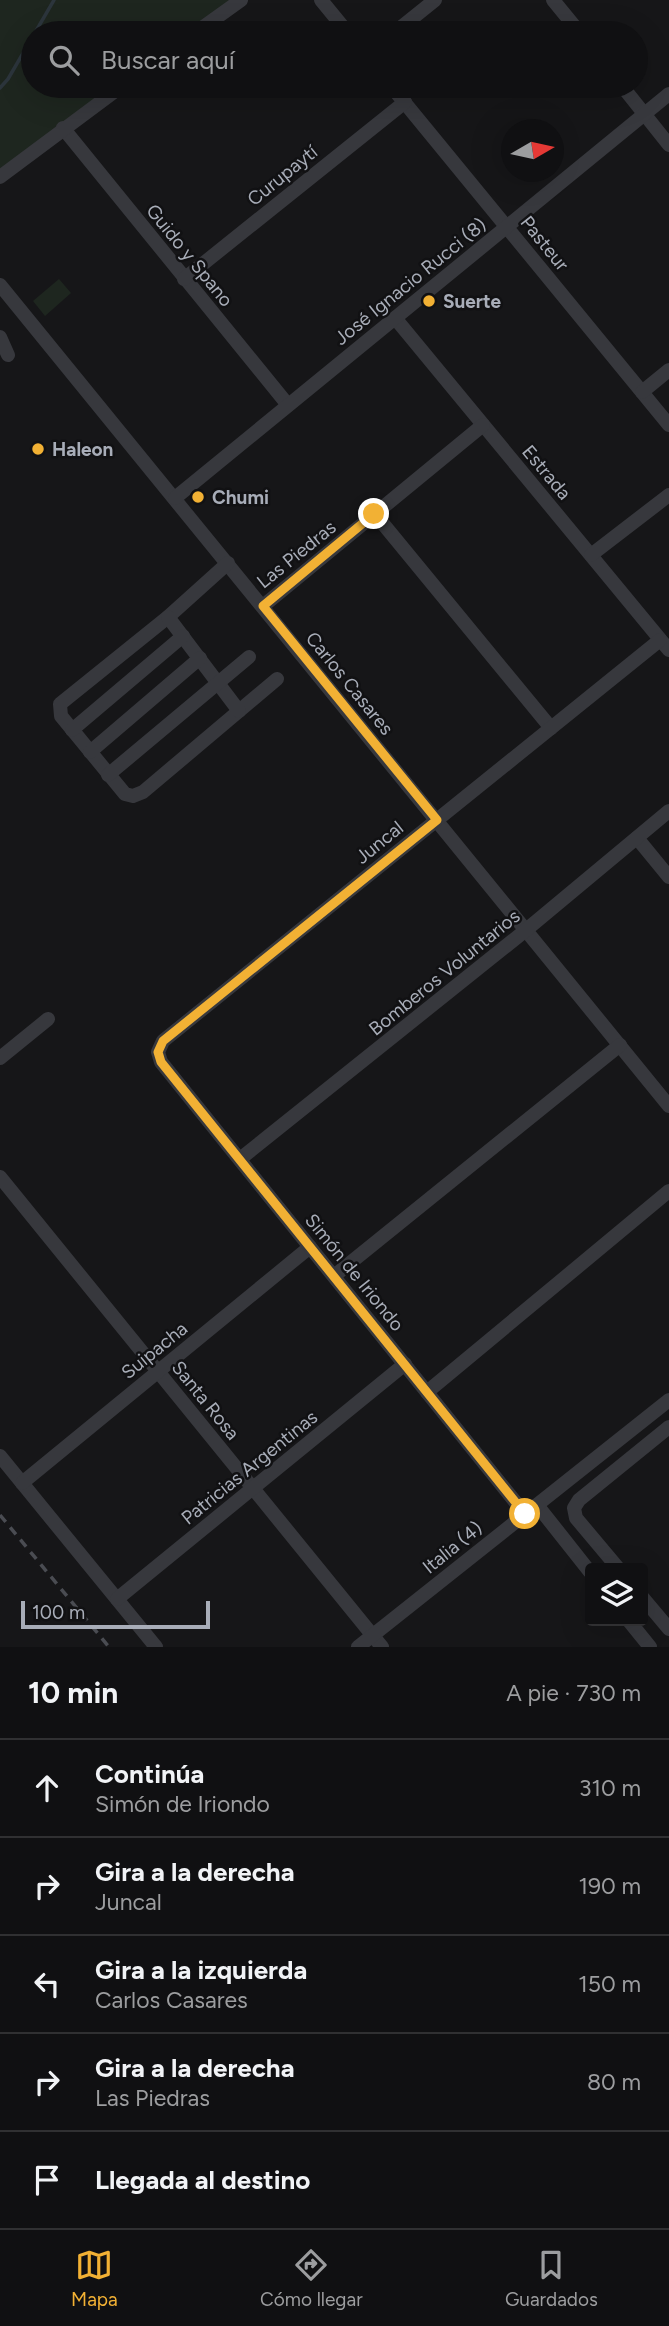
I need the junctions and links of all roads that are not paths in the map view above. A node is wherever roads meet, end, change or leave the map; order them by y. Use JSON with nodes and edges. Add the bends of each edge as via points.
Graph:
{"nodes":[{"id":1,"x":241,"y":0,"type":"edge"},
{"id":2,"x":321,"y":0,"type":"edge"},
{"id":3,"x":435,"y":0,"type":"edge"},
{"id":4,"x":553,"y":0,"type":"edge"},
{"id":5,"x":212,"y":21,"type":"edge"},
{"id":6,"x":338,"y":21,"type":"edge"},
{"id":7,"x":409,"y":21,"type":"edge"},
{"id":8,"x":570,"y":21,"type":"edge"},
{"id":9,"x":669,"y":94,"type":"edge"},
{"id":10,"x":105,"y":98,"type":"edge"},
{"id":11,"x":402,"y":98,"type":"edge"},
{"id":12,"x":631,"y":98,"type":"edge"},
{"id":13,"x":405,"y":102,"type":"junction"},
{"id":14,"x":644,"y":114,"type":"junction"},
{"id":15,"x":63,"y":128,"type":"junction"},
{"id":16,"x":669,"y":145,"type":"edge"},
{"id":17,"x":0,"y":177,"type":"edge"},
{"id":18,"x":507,"y":226,"type":"junction"},
{"id":19,"x":184,"y":279,"type":"junction"},
{"id":20,"x":0,"y":285,"type":"edge"},
{"id":21,"x":395,"y":318,"type":"junction"},
{"id":22,"x":0,"y":337,"type":"edge"},
{"id":23,"x":8,"y":355,"type":"dead end"},
{"id":24,"x":669,"y":370,"type":"edge"},
{"id":25,"x":642,"y":392,"type":"junction"},
{"id":26,"x":288,"y":405,"type":"junction"},
{"id":27,"x":483,"y":425,"type":"junction"},
{"id":28,"x":669,"y":425,"type":"edge"},
{"id":29,"x":669,"y":495,"type":"edge"},
{"id":30,"x":175,"y":498,"type":"junction"},
{"id":31,"x":374,"y":514,"type":"junction"},
{"id":32,"x":591,"y":555,"type":"junction"},
{"id":33,"x":228,"y":563,"type":"junction"},
{"id":34,"x":263,"y":606,"type":"junction"},
{"id":35,"x":168,"y":617,"type":"junction"},
{"id":36,"x":183,"y":636,"type":"junction"},
{"id":37,"x":665,"y":645,"type":"edge"},
{"id":38,"x":249,"y":657,"type":"dead end"},
{"id":39,"x":200,"y":658,"type":"junction"},
{"id":40,"x":277,"y":679,"type":"dead end"},
{"id":41,"x":219,"y":684,"type":"junction"},
{"id":42,"x":239,"y":711,"type":"junction"},
{"id":43,"x":551,"y":728,"type":"junction"},
{"id":44,"x":72,"y":730,"type":"junction"},
{"id":45,"x":90,"y":752,"type":"junction"},
{"id":46,"x":108,"y":775,"type":"junction"},
{"id":47,"x":669,"y":811,"type":"edge"},
{"id":48,"x":437,"y":820,"type":"junction"},
{"id":49,"x":636,"y":838,"type":"junction"},
{"id":50,"x":669,"y":877,"type":"edge"},
{"id":51,"x":526,"y":930,"type":"junction"},
{"id":52,"x":48,"y":1019,"type":"dead end"},
{"id":53,"x":620,"y":1045,"type":"junction"},
{"id":54,"x":158,"y":1052,"type":"joint"},
{"id":55,"x":0,"y":1058,"type":"edge"},
{"id":56,"x":669,"y":1106,"type":"edge"},
{"id":57,"x":240,"y":1159,"type":"junction"},
{"id":58,"x":0,"y":1177,"type":"edge"},
{"id":59,"x":669,"y":1191,"type":"edge"},
{"id":60,"x":310,"y":1247,"type":"junction"},
{"id":61,"x":334,"y":1276,"type":"junction"},
{"id":62,"x":405,"y":1364,"type":"junction"},
{"id":63,"x":158,"y":1371,"type":"junction"},
{"id":64,"x":427,"y":1392,"type":"junction"},
{"id":65,"x":669,"y":1399,"type":"edge"},
{"id":66,"x":669,"y":1427,"type":"edge"},
{"id":67,"x":0,"y":1456,"type":"edge"},
{"id":68,"x":22,"y":1483,"type":"junction"},
{"id":69,"x":253,"y":1488,"type":"junction"},
{"id":70,"x":531,"y":1509,"type":"junction"},
{"id":71,"x":614,"y":1563,"type":"edge"},
{"id":72,"x":585,"y":1567,"type":"edge"},
{"id":73,"x":117,"y":1599,"type":"junction"},
{"id":74,"x":648,"y":1604,"type":"edge"},
{"id":75,"x":633,"y":1626,"type":"edge"},
{"id":76,"x":669,"y":1629,"type":"edge"},
{"id":77,"x":372,"y":1635,"type":"junction"},
{"id":78,"x":156,"y":1647,"type":"edge"},
{"id":79,"x":358,"y":1647,"type":"edge"},
{"id":80,"x":382,"y":1647,"type":"edge"},
{"id":81,"x":650,"y":1647,"type":"edge"}],
"edges":[{"from":1,"to":5,"type":"street"},
{"from":2,"to":6,"type":"street"},
{"from":3,"to":7,"type":"street"},
{"from":4,"to":8,"type":"street"},
{"from":9,"to":14,"type":"street","name":"José Ignacio Rucci (8)"},
{"from":10,"to":15,"type":"street"},
{"from":11,"to":13,"type":"street","name":"Pasteur"},
{"from":12,"to":14,"type":"street"},
{"from":13,"to":18,"type":"street","name":"Pasteur"},
{"from":13,"to":19,"type":"street","name":"Curupaytí"},
{"from":14,"to":16,"type":"street"},
{"from":14,"to":18,"type":"street","name":"José Ignacio Rucci (8)"},
{"from":15,"to":17,"type":"street"},
{"from":15,"to":19,"type":"street","name":"Guido y Spano"},
{"from":18,"to":21,"type":"street","name":"José Ignacio Rucci (8)"},
{"from":18,"to":25,"type":"street","name":"Pasteur"},
{"from":19,"to":26,"type":"street","name":"Guido y Spano"},
{"from":20,"to":30,"type":"street","name":"Carlos Casares"},
{"from":21,"to":26,"type":"street","name":"José Ignacio Rucci (8)"},
{"from":21,"to":27,"type":"street","name":"Estrada"},
{"from":22,"to":23,"type":"street"},
{"from":24,"to":25,"type":"street"},
{"from":25,"to":28,"type":"street","name":"Pasteur"},
{"from":26,"to":30,"type":"street","name":"José Ignacio Rucci (8)"},
{"from":27,"to":31,"type":"street","name":"Las Piedras"},
{"from":27,"to":32,"type":"street","name":"Estrada"},
{"from":29,"to":32,"type":"street"},
{"from":30,"to":33,"type":"street","name":"Carlos Casares"},
{"from":31,"to":34,"type":"street","name":"Las Piedras"},
{"from":31,"to":43,"type":"street"},
{"from":32,"to":37,"type":"street","name":"Estrada"},
{"from":33,"to":34,"type":"street","name":"Carlos Casares"},
{"from":33,"to":35,"type":"street"},
{"from":34,"to":48,"type":"street","name":"Carlos Casares"},
{"from":35,"to":36,"type":"street"},
{"from":35,"to":44,"type":"street","via":[[60,704],[61,716]]},
{"from":36,"to":39,"type":"street"},
{"from":36,"to":44,"type":"street"},
{"from":37,"to":43,"type":"street","name":"Juncal"},
{"from":38,"to":41,"type":"street"},
{"from":39,"to":41,"type":"street"},
{"from":39,"to":45,"type":"street"},
{"from":40,"to":42,"type":"street"},
{"from":41,"to":42,"type":"street"},
{"from":41,"to":46,"type":"street"},
{"from":42,"to":46,"type":"street","via":[[143,792],[125,794]]},
{"from":43,"to":48,"type":"street","name":"Juncal"},
{"from":44,"to":45,"type":"street"},
{"from":45,"to":46,"type":"street"},
{"from":47,"to":49,"type":"street","name":"Bomberos Voluntarios"},
{"from":48,"to":51,"type":"street","name":"Carlos Casares"},
{"from":48,"to":54,"type":"street","name":"Juncal","via":[[163,1041]]},
{"from":49,"to":50,"type":"street"},
{"from":49,"to":51,"type":"street","name":"Bomberos Voluntarios"},
{"from":51,"to":53,"type":"street","name":"Carlos Casares"},
{"from":51,"to":57,"type":"street","name":"Bomberos Voluntarios"},
{"from":52,"to":55,"type":"street"},
{"from":53,"to":56,"type":"street","name":"Carlos Casares"},
{"from":53,"to":61,"type":"street"},
{"from":54,"to":57,"type":"street","name":"Simón de Iriondo","via":[[161,1062]]},
{"from":57,"to":60,"type":"street","name":"Simón de Iriondo"},
{"from":58,"to":63,"type":"street","name":"Santa Rosa"},
{"from":59,"to":64,"type":"street"},
{"from":60,"to":61,"type":"street","name":"Simón de Iriondo"},
{"from":60,"to":63,"type":"street","name":"Suipacha"},
{"from":61,"to":62,"type":"street","name":"Simón de Iriondo"},
{"from":62,"to":64,"type":"street","name":"Simón de Iriondo"},
{"from":62,"to":69,"type":"street","name":"Patricias Argentinas"},
{"from":63,"to":68,"type":"street","name":"Suipacha"},
{"from":63,"to":69,"type":"street","name":"Santa Rosa"},
{"from":64,"to":70,"type":"street","name":"Simón de Iriondo"},
{"from":65,"to":70,"type":"street","name":"Italia (4)"},
{"from":66,"to":71,"type":"street","via":[[574,1508],[576,1518]]},
{"from":67,"to":68,"type":"street"},
{"from":68,"to":73,"type":"street"},
{"from":69,"to":73,"type":"street","name":"Patricias Argentinas"},
{"from":69,"to":77,"type":"street","name":"Santa Rosa"},
{"from":70,"to":72,"type":"street","name":"Simón de Iriondo"},
{"from":70,"to":77,"type":"street","name":"Italia (4)"},
{"from":73,"to":78,"type":"street"},
{"from":74,"to":76,"type":"street"},
{"from":75,"to":81,"type":"street"},
{"from":77,"to":79,"type":"street","name":"Italia (4)"},
{"from":77,"to":80,"type":"street","name":"Santa Rosa"}]}
